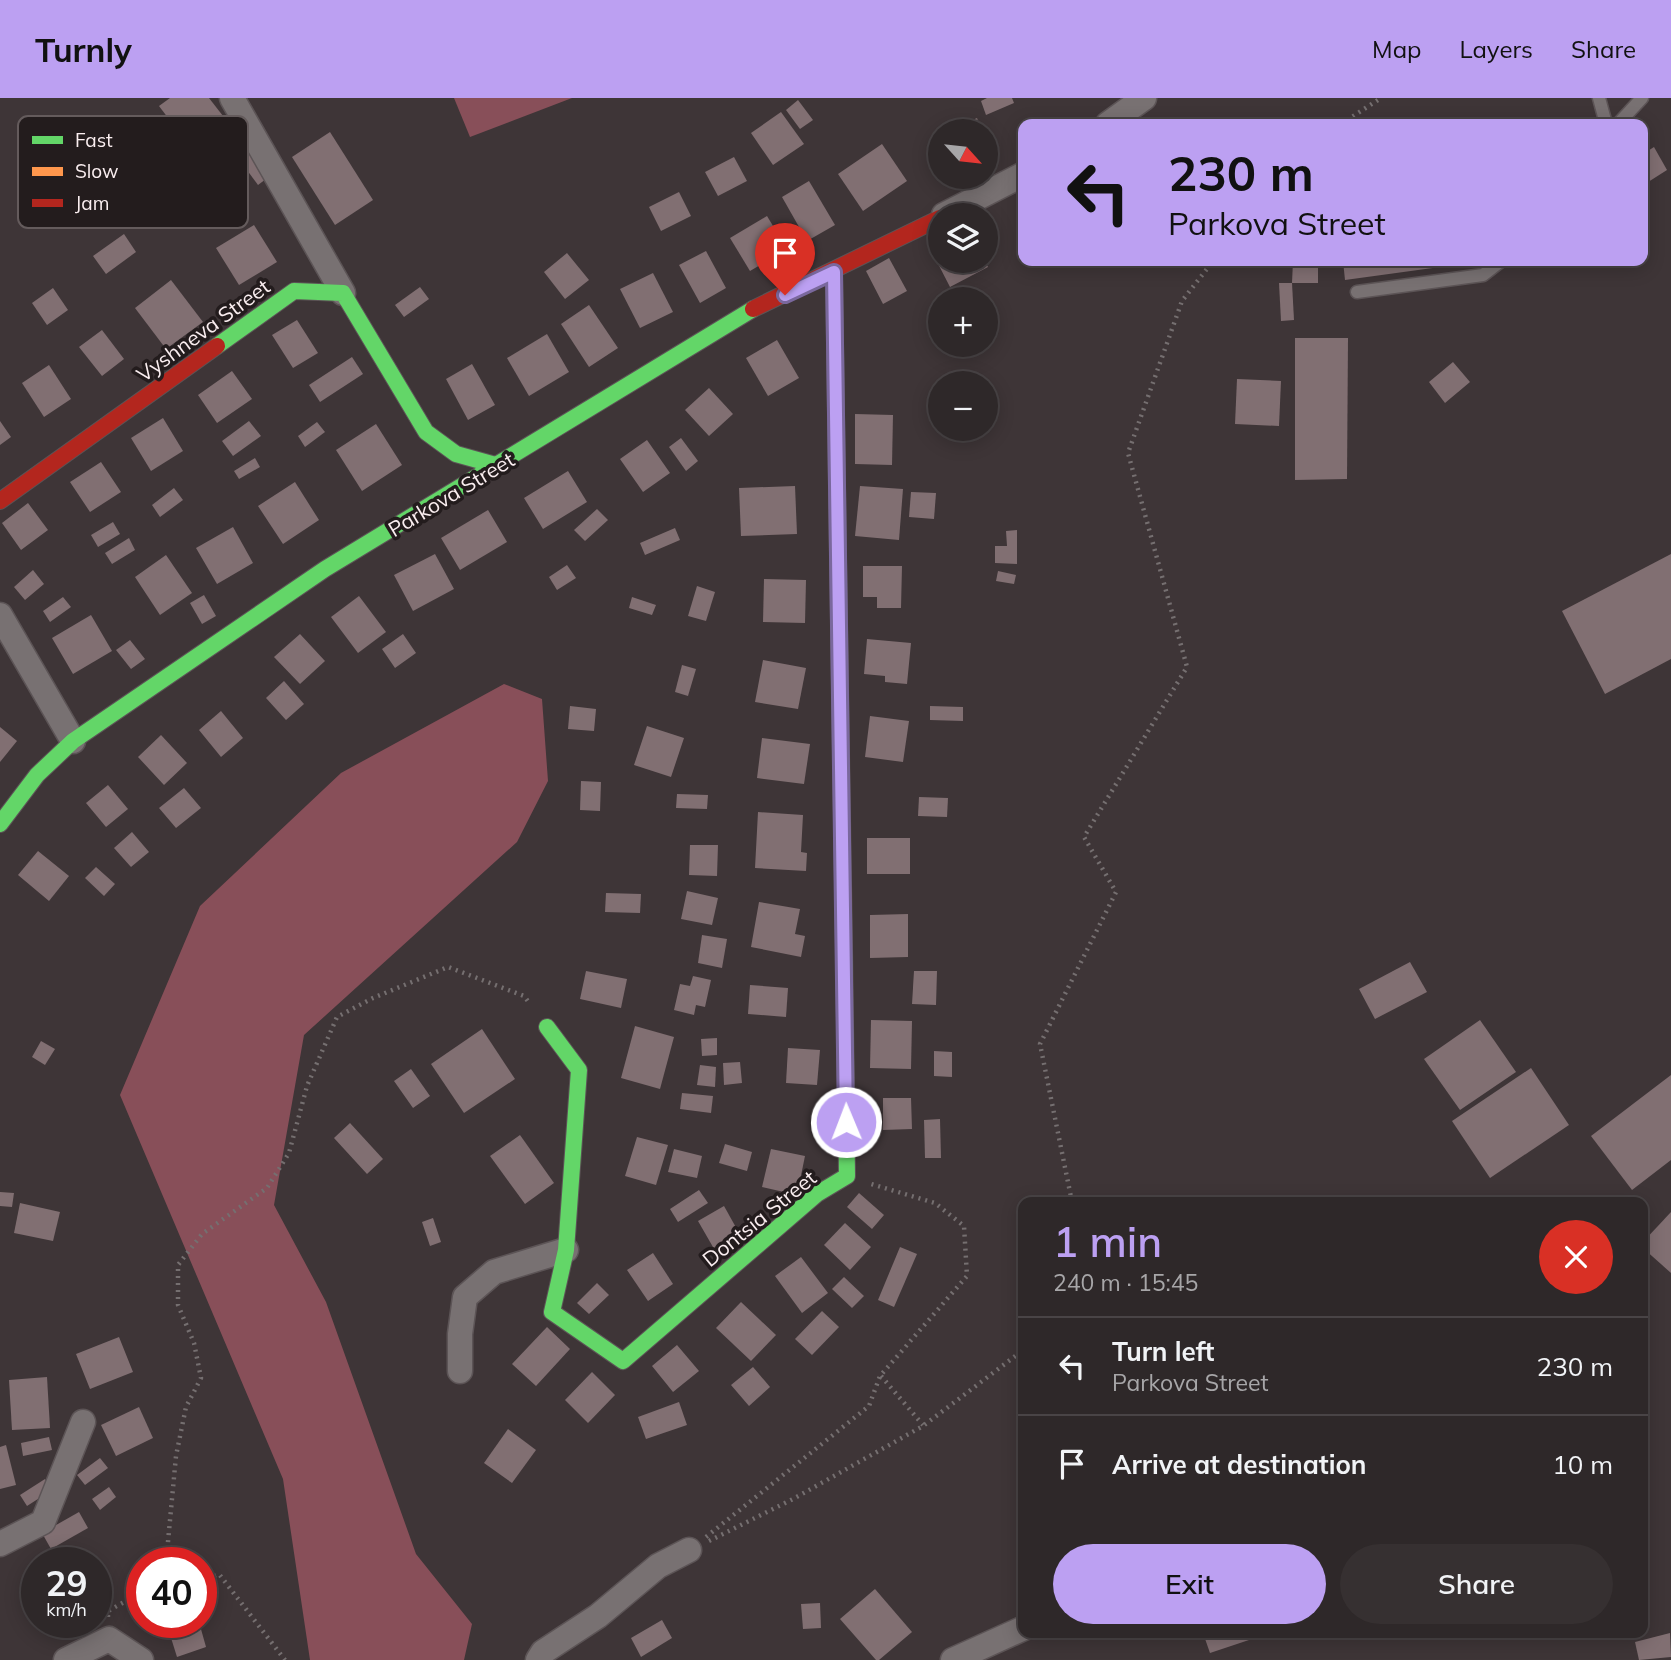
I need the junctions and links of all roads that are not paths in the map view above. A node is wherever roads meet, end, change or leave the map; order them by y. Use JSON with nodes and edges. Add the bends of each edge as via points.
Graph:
{"nodes":[{"id":1,"x":232,"y":98,"type":"edge"},
{"id":2,"x":1144,"y":98,"type":"edge"},
{"id":3,"x":1599,"y":98,"type":"edge"},
{"id":4,"x":1643,"y":98,"type":"edge"},
{"id":5,"x":242,"y":116,"type":"edge"},
{"id":6,"x":1115,"y":119,"type":"edge"},
{"id":7,"x":1605,"y":119,"type":"edge"},
{"id":8,"x":1623,"y":119,"type":"edge"},
{"id":9,"x":248,"y":126,"type":"edge"},
{"id":10,"x":1018,"y":177,"type":"edge"},
{"id":11,"x":967,"y":203,"type":"edge"},
{"id":12,"x":928,"y":223,"type":"edge"},
{"id":13,"x":1495,"y":266,"type":"edge"},
{"id":14,"x":834,"y":272,"type":"junction"},
{"id":15,"x":1357,"y":292,"type":"dead end"},
{"id":16,"x":343,"y":293,"type":"junction"},
{"id":17,"x":499,"y":466,"type":"junction"},
{"id":18,"x":0,"y":501,"type":"edge"},
{"id":19,"x":0,"y":615,"type":"edge"},
{"id":20,"x":73,"y":741,"type":"junction"},
{"id":21,"x":0,"y":824,"type":"edge"},
{"id":22,"x":547,"y":1027,"type":"road end"},
{"id":23,"x":566,"y":1250,"type":"junction"},
{"id":24,"x":460,"y":1371,"type":"dead end"},
{"id":25,"x":83,"y":1422,"type":"dead end"},
{"id":26,"x":0,"y":1545,"type":"edge"},
{"id":27,"x":690,"y":1550,"type":"road end"},
{"id":28,"x":1018,"y":1631,"type":"edge"},
{"id":29,"x":66,"y":1660,"type":"edge"},
{"id":30,"x":141,"y":1660,"type":"edge"},
{"id":31,"x":538,"y":1660,"type":"edge"},
{"id":32,"x":953,"y":1660,"type":"edge"}],
"edges":[{"from":1,"to":5,"type":"street"},
{"from":2,"to":6,"type":"street"},
{"from":3,"to":7,"type":"lane"},
{"from":4,"to":8,"type":"lane"},
{"from":9,"to":16,"type":"street"},
{"from":10,"to":11,"type":"street","name":"Parkova Street"},
{"from":12,"to":14,"type":"street","name":"Parkova Street"},
{"from":13,"to":15,"type":"lane","via":[[1483,275]]},
{"from":14,"to":17,"type":"street","name":"Parkova Street","via":[[736,317]]},
{"from":14,"to":23,"type":"street","name":"Dontsia Street","via":[[847,1176],[817,1194],[623,1361],[552,1312]]},
{"from":16,"to":17,"type":"street","via":[[426,432],[456,454]]},
{"from":16,"to":18,"type":"street","name":"Vyshneva Street","via":[[294,291]]},
{"from":17,"to":20,"type":"street","name":"Parkova Street","via":[[325,569]]},
{"from":19,"to":20,"type":"street"},
{"from":20,"to":21,"type":"street","name":"Parkova Street","via":[[37,775]]},
{"from":22,"to":23,"type":"street","name":"Dontsia Street","via":[[579,1070]]},
{"from":23,"to":24,"type":"street","via":[[494,1272],[465,1297]]},
{"from":25,"to":26,"type":"street","via":[[43,1522]]},
{"from":27,"to":31,"type":"street","via":[[658,1566]]},
{"from":28,"to":32,"type":"street"},
{"from":29,"to":30,"type":"street","via":[[109,1639]]}]}
